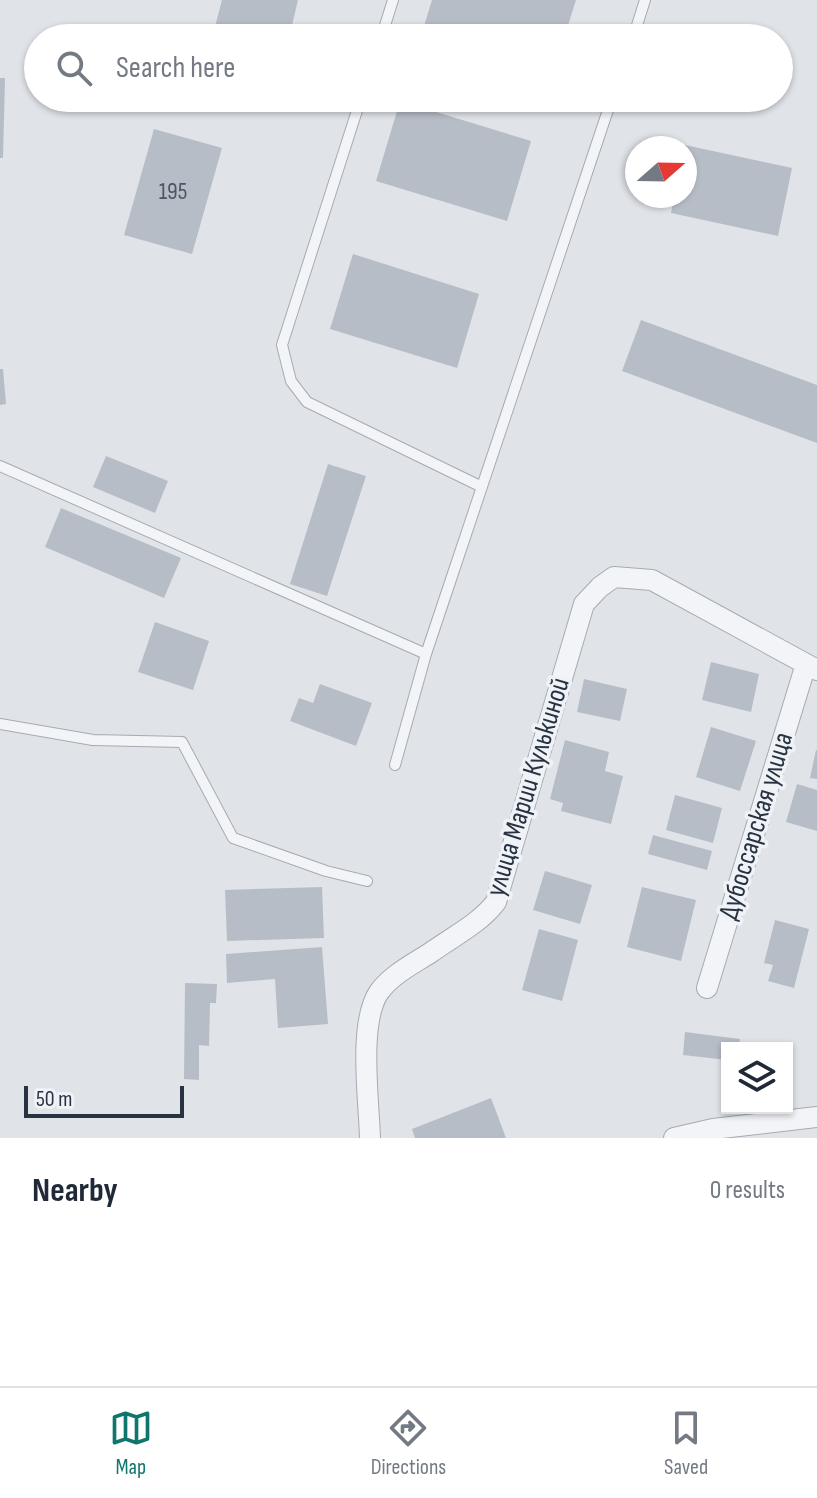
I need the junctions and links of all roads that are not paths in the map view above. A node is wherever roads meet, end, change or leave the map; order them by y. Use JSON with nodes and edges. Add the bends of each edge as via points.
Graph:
{"nodes":[{"id":1,"x":393,"y":0,"type":"edge"},
{"id":2,"x":645,"y":0,"type":"edge"},
{"id":3,"x":385,"y":24,"type":"edge"},
{"id":4,"x":637,"y":24,"type":"edge"},
{"id":5,"x":357,"y":112,"type":"edge"},
{"id":6,"x":607,"y":112,"type":"edge"},
{"id":7,"x":0,"y":466,"type":"edge"},
{"id":8,"x":482,"y":487,"type":"junction"},
{"id":9,"x":426,"y":654,"type":"junction"},
{"id":10,"x":811,"y":667,"type":"edge"},
{"id":11,"x":0,"y":724,"type":"edge"},
{"id":12,"x":395,"y":765,"type":"dead end"},
{"id":13,"x":367,"y":881,"type":"dead end"},
{"id":14,"x":707,"y":988,"type":"dead end"},
{"id":15,"x":817,"y":1117,"type":"edge"},
{"id":16,"x":713,"y":1134,"type":"edge"},
{"id":17,"x":370,"y":1138,"type":"edge"},
{"id":18,"x":674,"y":1138,"type":"edge"}],
"edges":[{"from":1,"to":3,"type":"lane"},
{"from":2,"to":4,"type":"lane"},
{"from":5,"to":8,"type":"lane","via":[[282,345],[291,381],[307,402]]},
{"from":6,"to":8,"type":"lane"},
{"from":7,"to":9,"type":"lane"},
{"from":8,"to":9,"type":"lane"},
{"from":9,"to":12,"type":"lane"},
{"from":10,"to":14,"type":"street","name":"Дубоссарская улица"},
{"from":10,"to":17,"type":"street","name":"улица Марии Кулькиной","via":[[652,580],[614,577],[584,604],[496,902],[394,977],[370,1012]]},
{"from":11,"to":13,"type":"lane","via":[[93,740],[182,742],[233,838]]},
{"from":15,"to":16,"type":"street"},
{"from":16,"to":18,"type":"street"}]}
